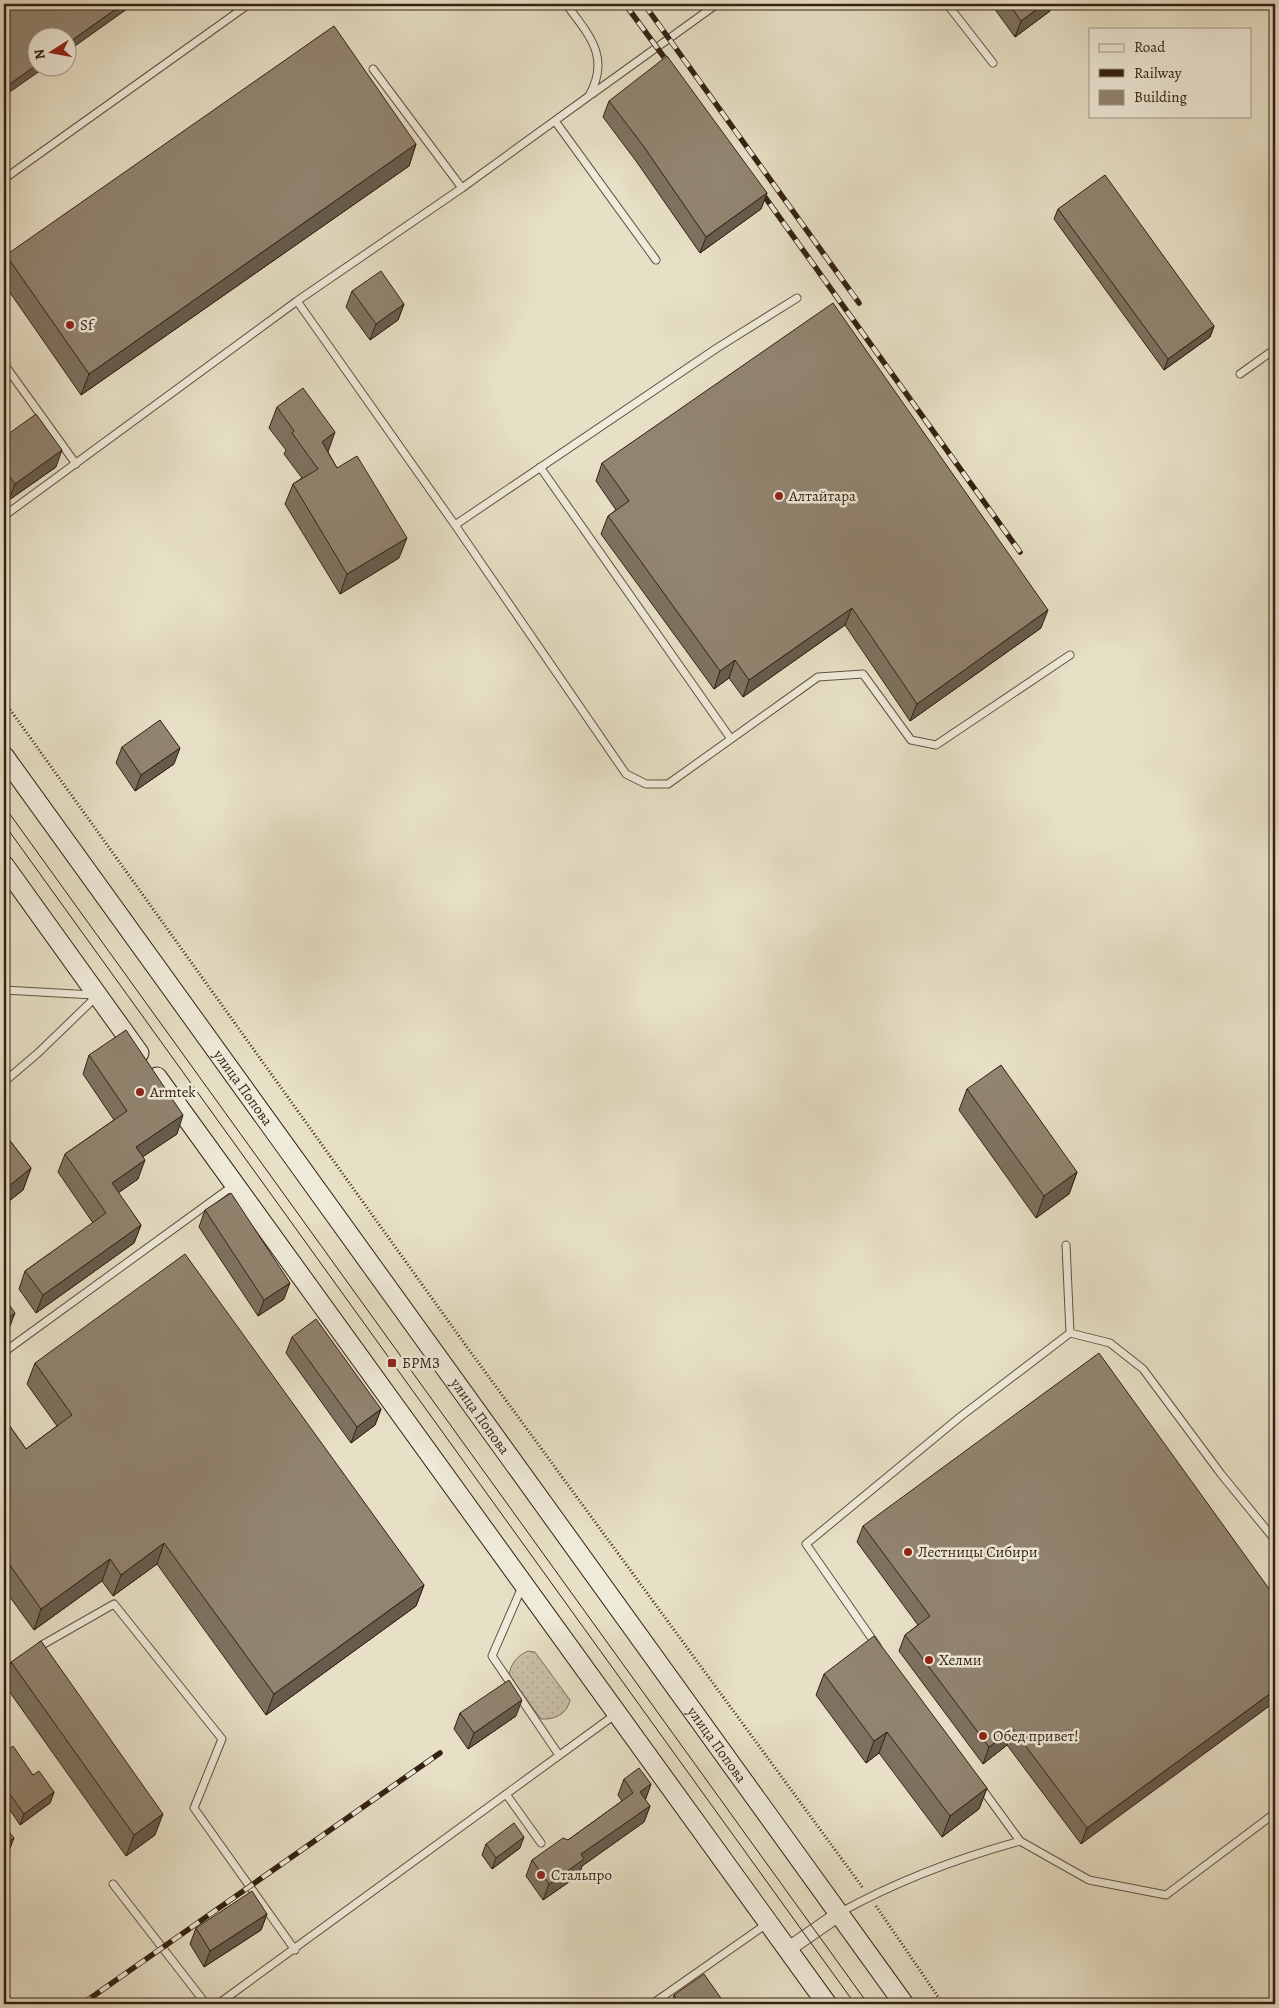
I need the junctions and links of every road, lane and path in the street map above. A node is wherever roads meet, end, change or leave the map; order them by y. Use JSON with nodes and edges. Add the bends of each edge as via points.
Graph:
{"nodes":[{"id":1,"x":249,"y":4,"type":"edge"},
{"id":2,"x":566,"y":4,"type":"edge"},
{"id":3,"x":717,"y":4,"type":"edge"},
{"id":4,"x":947,"y":4,"type":"edge"},
{"id":5,"x":993,"y":63,"type":"dead end"},
{"id":6,"x":374,"y":69,"type":"dead end"},
{"id":7,"x":589,"y":96,"type":"junction"},
{"id":8,"x":555,"y":120,"type":"junction"},
{"id":9,"x":4,"y":179,"type":"edge"},
{"id":10,"x":462,"y":188,"type":"junction"},
{"id":11,"x":656,"y":260,"type":"dead end"},
{"id":12,"x":797,"y":298,"type":"dead end"},
{"id":13,"x":297,"y":300,"type":"junction"},
{"id":14,"x":1275,"y":349,"type":"edge"},
{"id":15,"x":4,"y":364,"type":"edge"},
{"id":16,"x":1240,"y":374,"type":"dead end"},
{"id":17,"x":76,"y":464,"type":"junction"},
{"id":18,"x":540,"y":467,"type":"junction"},
{"id":19,"x":4,"y":516,"type":"edge"},
{"id":20,"x":455,"y":525,"type":"junction"},
{"id":21,"x":1070,"y":655,"type":"dead end"},
{"id":22,"x":4,"y":701,"type":"edge"},
{"id":23,"x":731,"y":739,"type":"junction"},
{"id":24,"x":5,"y":761,"type":"edge"},
{"id":25,"x":4,"y":865,"type":"edge"},
{"id":26,"x":4,"y":990,"type":"edge"},
{"id":27,"x":98,"y":995,"type":"junction"},
{"id":28,"x":4,"y":1082,"type":"edge"},
{"id":29,"x":235,"y":1185,"type":"junction"},
{"id":30,"x":1066,"y":1245,"type":"dead end"},
{"id":31,"x":1070,"y":1333,"type":"junction"},
{"id":32,"x":4,"y":1352,"type":"edge"},
{"id":33,"x":1275,"y":1540,"type":"edge"},
{"id":34,"x":524,"y":1585,"type":"junction"},
{"id":35,"x":42,"y":1644,"type":"edge"},
{"id":36,"x":881,"y":1651,"type":"edge"},
{"id":37,"x":616,"y":1713,"type":"junction"},
{"id":38,"x":559,"y":1755,"type":"junction"},
{"id":39,"x":974,"y":1778,"type":"edge"},
{"id":40,"x":506,"y":1794,"type":"junction"},
{"id":41,"x":1275,"y":1813,"type":"edge"},
{"id":42,"x":1020,"y":1841,"type":"junction"},
{"id":43,"x":541,"y":1843,"type":"dead end"},
{"id":44,"x":113,"y":1884,"type":"dead end"},
{"id":45,"x":870,"y":1896,"type":"junction"},
{"id":46,"x":839,"y":1914,"type":"junction"},
{"id":47,"x":768,"y":1923,"type":"junction"},
{"id":48,"x":295,"y":1950,"type":"junction"},
{"id":49,"x":787,"y":1950,"type":"junction"},
{"id":50,"x":206,"y":2004,"type":"edge"},
{"id":51,"x":218,"y":2004,"type":"edge"},
{"id":52,"x":652,"y":2004,"type":"edge"},
{"id":53,"x":827,"y":2004,"type":"edge"},
{"id":54,"x":904,"y":2004,"type":"edge"},
{"id":55,"x":943,"y":2004,"type":"edge"}],
"edges":[{"from":1,"to":9,"type":"lane"},
{"from":2,"to":7,"type":"lane","via":[[590,36],[599,60],[598,80]]},
{"from":3,"to":7,"type":"lane"},
{"from":4,"to":5,"type":"lane"},
{"from":6,"to":10,"type":"lane"},
{"from":7,"to":8,"type":"lane"},
{"from":8,"to":10,"type":"lane"},
{"from":8,"to":11,"type":"lane"},
{"from":10,"to":13,"type":"lane"},
{"from":12,"to":18,"type":"lane"},
{"from":13,"to":17,"type":"lane"},
{"from":13,"to":20,"type":"lane"},
{"from":14,"to":16,"type":"lane"},
{"from":15,"to":17,"type":"lane"},
{"from":17,"to":19,"type":"lane"},
{"from":18,"to":20,"type":"lane"},
{"from":18,"to":23,"type":"lane"},
{"from":20,"to":23,"type":"lane","via":[[626,774],[646,784],[668,784]]},
{"from":21,"to":23,"type":"lane","via":[[936,745],[911,740],[863,674],[818,677]]},
{"from":22,"to":45,"type":"path","via":[[470,1352]]},
{"from":24,"to":46,"type":"main road","name":"улица Попова"},
{"from":25,"to":27,"type":"main road"},
{"from":26,"to":27,"type":"lane"},
{"from":27,"to":28,"type":"lane"},
{"from":27,"to":29,"type":"main road"},
{"from":29,"to":32,"type":"lane"},
{"from":29,"to":34,"type":"main road"},
{"from":30,"to":31,"type":"lane"},
{"from":31,"to":33,"type":"lane","via":[[1110,1343],[1142,1369]]},
{"from":31,"to":36,"type":"lane","via":[[960,1417],[806,1544]]},
{"from":34,"to":37,"type":"main road"},
{"from":34,"to":38,"type":"lane","via":[[492,1656]]},
{"from":35,"to":48,"type":"lane","via":[[114,1604],[222,1739],[194,1808]]},
{"from":37,"to":38,"type":"lane"},
{"from":37,"to":47,"type":"main road"},
{"from":38,"to":40,"type":"lane"},
{"from":39,"to":42,"type":"lane"},
{"from":40,"to":43,"type":"lane"},
{"from":40,"to":48,"type":"lane"},
{"from":41,"to":42,"type":"lane","via":[[1166,1895],[1089,1880]]},
{"from":42,"to":45,"type":"lane","via":[[980,1852]]},
{"from":44,"to":50,"type":"lane"},
{"from":45,"to":46,"type":"lane"},
{"from":45,"to":55,"type":"path"},
{"from":46,"to":49,"type":"street"},
{"from":46,"to":54,"type":"main road","name":"улица Попова"},
{"from":47,"to":49,"type":"main road"},
{"from":47,"to":52,"type":"lane"},
{"from":48,"to":51,"type":"lane"},
{"from":49,"to":53,"type":"main road"}]}
